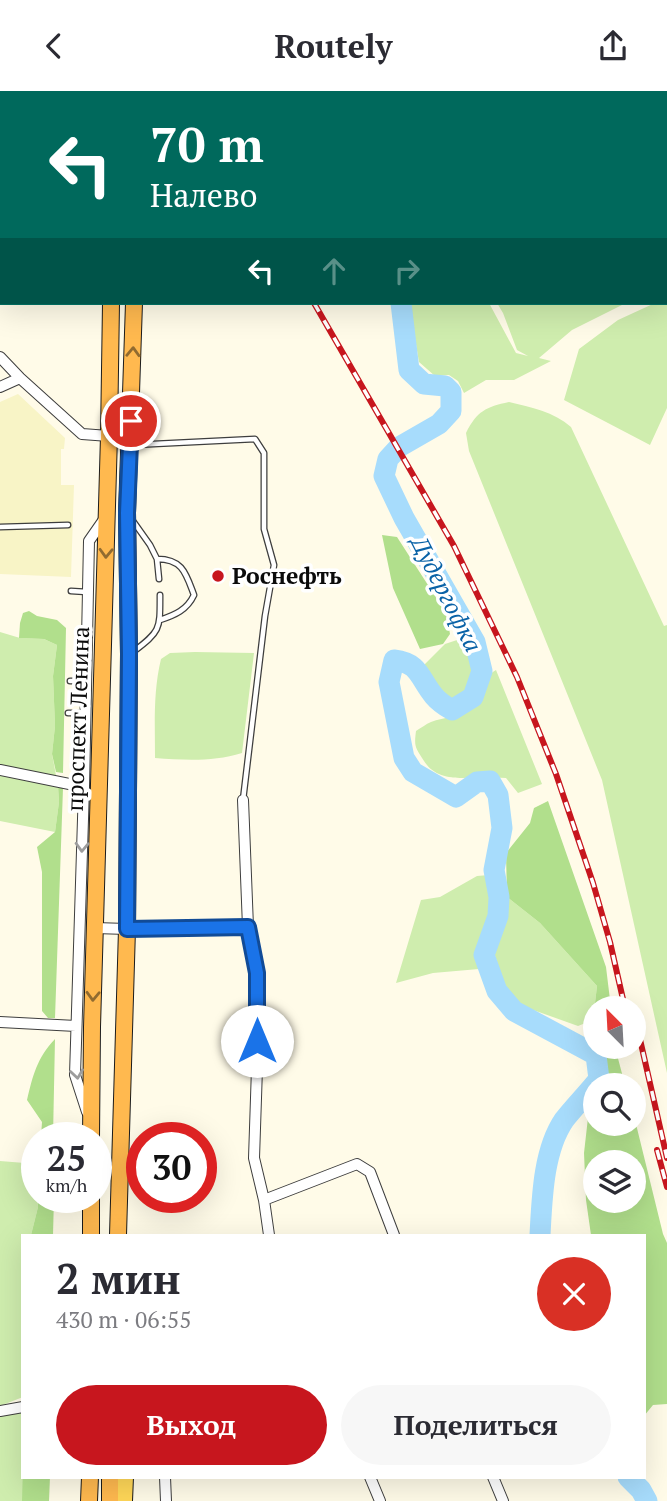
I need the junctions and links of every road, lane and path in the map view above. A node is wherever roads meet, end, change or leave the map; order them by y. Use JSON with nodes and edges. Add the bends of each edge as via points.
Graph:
{"nodes":[{"id":1,"x":111,"y":305,"type":"edge"},
{"id":2,"x":134,"y":305,"type":"edge"},
{"id":3,"x":0,"y":356,"type":"edge"},
{"id":4,"x":20,"y":378,"type":"junction"},
{"id":5,"x":0,"y":387,"type":"edge"},
{"id":6,"x":109,"y":436,"type":"junction"},
{"id":7,"x":130,"y":445,"type":"junction"},
{"id":8,"x":127,"y":513,"type":"junction"},
{"id":9,"x":107,"y":515,"type":"junction"},
{"id":10,"x":68,"y":525,"type":"dead end"},
{"id":11,"x":0,"y":527,"type":"edge"},
{"id":12,"x":157,"y":559,"type":"junction"},
{"id":13,"x":159,"y":579,"type":"dead end"},
{"id":14,"x":71,"y":591,"type":"dead end"},
{"id":15,"x":88,"y":591,"type":"junction"},
{"id":16,"x":160,"y":595,"type":"dead end"},
{"id":17,"x":160,"y":620,"type":"junction"},
{"id":18,"x":129,"y":654,"type":"junction"},
{"id":19,"x":70,"y":681,"type":"dead end"},
{"id":20,"x":86,"y":681,"type":"junction"},
{"id":21,"x":68,"y":713,"type":"dead end"},
{"id":22,"x":86,"y":713,"type":"junction"},
{"id":23,"x":0,"y":770,"type":"edge"},
{"id":24,"x":84,"y":787,"type":"junction"},
{"id":25,"x":243,"y":800,"type":"joint"},
{"id":26,"x":248,"y":927,"type":"junction"},
{"id":27,"x":95,"y":928,"type":"junction"},
{"id":28,"x":127,"y":929,"type":"junction"},
{"id":29,"x":0,"y":1022,"type":"edge"},
{"id":30,"x":76,"y":1026,"type":"junction"},
{"id":31,"x":89,"y":1122,"type":"edge"},
{"id":32,"x":91,"y":1122,"type":"edge"},
{"id":33,"x":264,"y":1201,"type":"junction"},
{"id":34,"x":91,"y":1213,"type":"edge"},
{"id":35,"x":91,"y":1234,"type":"edge"},
{"id":36,"x":118,"y":1234,"type":"edge"},
{"id":37,"x":269,"y":1234,"type":"edge"},
{"id":38,"x":394,"y":1234,"type":"edge"},
{"id":39,"x":21,"y":1407,"type":"edge"},
{"id":40,"x":0,"y":1411,"type":"edge"},
{"id":41,"x":90,"y":1479,"type":"edge"},
{"id":42,"x":110,"y":1479,"type":"edge"},
{"id":43,"x":125,"y":1479,"type":"edge"},
{"id":44,"x":165,"y":1479,"type":"edge"},
{"id":45,"x":371,"y":1479,"type":"edge"},
{"id":46,"x":494,"y":1479,"type":"edge"},
{"id":47,"x":89,"y":1501,"type":"edge"},
{"id":48,"x":110,"y":1501,"type":"edge"},
{"id":49,"x":124,"y":1501,"type":"edge"},
{"id":50,"x":166,"y":1501,"type":"edge"},
{"id":51,"x":380,"y":1501,"type":"edge"},
{"id":52,"x":503,"y":1501,"type":"edge"}],
"edges":[{"from":1,"to":6,"type":"highway","name":"проспект Ленина"},
{"from":7,"to":2,"type":"highway","name":"проспект Ленина","one_way":true},
{"from":3,"to":4,"type":"street"},
{"from":4,"to":5,"type":"street"},
{"from":4,"to":6,"type":"street","via":[[82,435]]},
{"from":6,"to":9,"type":"highway","name":"проспект Ленина"},
{"from":7,"to":8,"type":"highway","name":"проспект Ленина"},
{"from":7,"to":25,"type":"lane","via":[[255,439],[264,453],[264,529],[274,565]]},
{"from":8,"to":12,"type":"lane"},
{"from":8,"to":18,"type":"highway","name":"проспект Ленина"},
{"from":9,"to":15,"type":"street","via":[[89,541]]},
{"from":9,"to":27,"type":"highway","name":"проспект Ленина","one_way":true},
{"from":10,"to":11,"type":"lane"},
{"from":12,"to":13,"type":"lane"},
{"from":12,"to":17,"type":"lane","via":[[179,563],[194,595],[177,614]]},
{"from":14,"to":15,"type":"lane"},
{"from":15,"to":20,"type":"street"},
{"from":16,"to":17,"type":"lane"},
{"from":17,"to":18,"type":"lane","via":[[158,631]]},
{"from":18,"to":28,"type":"highway","name":"проспект Ленина"},
{"from":19,"to":20,"type":"lane"},
{"from":20,"to":22,"type":"street"},
{"from":21,"to":22,"type":"lane"},
{"from":22,"to":24,"type":"street"},
{"from":23,"to":24,"type":"street"},
{"from":24,"to":30,"type":"street","one_way":true},
{"from":25,"to":26,"type":"street"},
{"from":26,"to":28,"type":"street"},
{"from":26,"to":33,"type":"street","via":[[257,973],[254,1158]]},
{"from":27,"to":28,"type":"street"},
{"from":27,"to":32,"type":"highway","name":"проспект Ленина","one_way":true},
{"from":28,"to":36,"type":"highway","name":"проспект Ленина"},
{"from":29,"to":30,"type":"street"},
{"from":30,"to":31,"type":"street","one_way":true,"via":[[75,1075]]},
{"from":33,"to":37,"type":"street"},
{"from":33,"to":38,"type":"street","via":[[357,1164],[370,1172]]},
{"from":34,"to":35,"type":"highway"},
{"from":39,"to":40,"type":"street"},
{"from":41,"to":47,"type":"highway"},
{"from":42,"to":48,"type":"highway"},
{"from":43,"to":49,"type":"main road"},
{"from":44,"to":50,"type":"street"},
{"from":45,"to":51,"type":"street"},
{"from":46,"to":52,"type":"street"}]}
